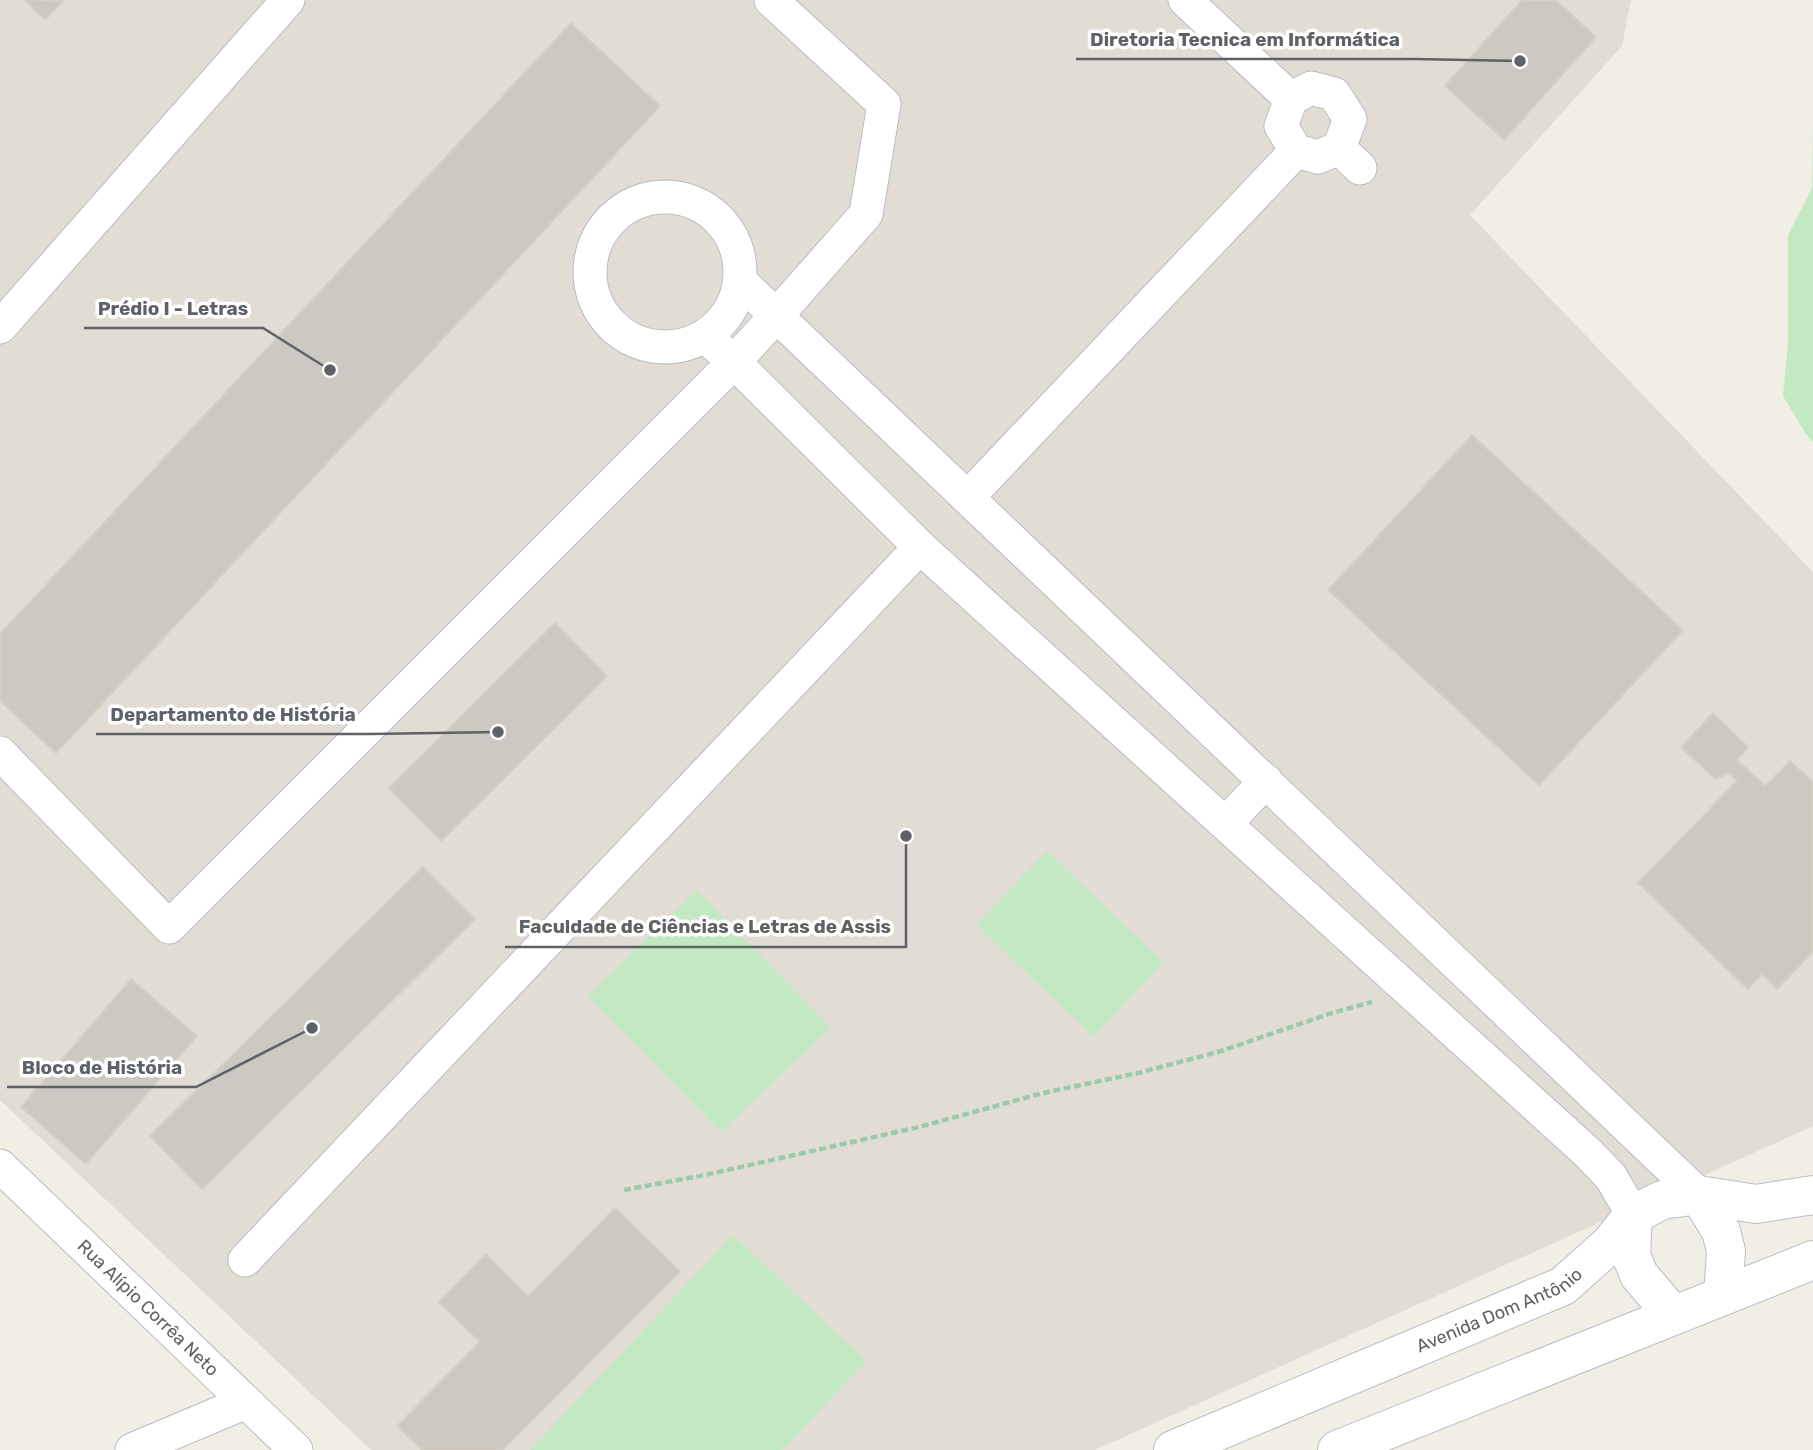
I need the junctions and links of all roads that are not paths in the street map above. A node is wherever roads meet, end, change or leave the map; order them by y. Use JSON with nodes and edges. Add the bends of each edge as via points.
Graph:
{"nodes":[{"id":1,"x":288,"y":0,"type":"edge"},
{"id":2,"x":771,"y":0,"type":"edge"},
{"id":3,"x":1185,"y":0,"type":"edge"},
{"id":4,"x":1291,"y":99,"type":"junction"},
{"id":5,"x":1296,"y":151,"type":"junction"},
{"id":6,"x":740,"y":281,"type":"junction"},
{"id":7,"x":776,"y":316,"type":"junction"},
{"id":8,"x":0,"y":327,"type":"edge"},
{"id":9,"x":705,"y":336,"type":"junction"},
{"id":10,"x":734,"y":362,"type":"junction"},
{"id":11,"x":968,"y":497,"type":"junction"},
{"id":12,"x":920,"y":547,"type":"junction"},
{"id":13,"x":0,"y":753,"type":"edge"},
{"id":14,"x":1266,"y":781,"type":"junction"},
{"id":15,"x":1226,"y":823,"type":"junction"},
{"id":16,"x":0,"y":1166,"type":"edge"},
{"id":17,"x":1699,"y":1195,"type":"junction"},
{"id":18,"x":1813,"y":1195,"type":"edge"},
{"id":19,"x":1633,"y":1215,"type":"junction"},
{"id":20,"x":245,"y":1260,"type":"dead end"},
{"id":21,"x":1813,"y":1260,"type":"edge"},
{"id":22,"x":1723,"y":1296,"type":"junction"},
{"id":23,"x":1673,"y":1315,"type":"junction"},
{"id":24,"x":246,"y":1402,"type":"junction"},
{"id":25,"x":1177,"y":1449,"type":"edge"},
{"id":26,"x":132,"y":1450,"type":"edge"},
{"id":27,"x":296,"y":1450,"type":"edge"},
{"id":28,"x":1338,"y":1450,"type":"edge"}],
"edges":[{"from":1,"to":8,"type":"street"},
{"from":2,"to":7,"type":"street","via":[[884,104],[866,214]]},
{"from":3,"to":4,"type":"street"},
{"from":4,"to":5,"type":"street","via":[[1281,126]]},
{"from":4,"to":5,"type":"street","via":[[1311,88],[1344,84],[1350,120],[1350,158]]},
{"from":5,"to":11,"type":"street"},
{"from":6,"to":7,"type":"street"},
{"from":6,"to":9,"type":"street","via":[[722,321]]},
{"from":6,"to":9,"type":"street","via":[[739,258],[718,218],[679,197],[635,203],[615,215],[600,232],[589,275],[593,298],[620,333],[640,344],[662,348]]},
{"from":7,"to":10,"type":"street"},
{"from":7,"to":11,"type":"street"},
{"from":9,"to":10,"type":"street"},
{"from":10,"to":12,"type":"street"},
{"from":10,"to":13,"type":"street","via":[[169,927]]},
{"from":11,"to":14,"type":"street"},
{"from":12,"to":15,"type":"street"},
{"from":12,"to":20,"type":"street"},
{"from":14,"to":15,"type":"street"},
{"from":14,"to":17,"type":"street"},
{"from":15,"to":19,"type":"street","via":[[1588,1153],[1611,1177]]},
{"from":16,"to":24,"type":"street","name":"Rua Alípio Corrêa Neto"},
{"from":17,"to":18,"type":"main road","name":"Avenida Dom Antônio","via":[[1756,1204]]},
{"from":17,"to":19,"type":"main road","name":"Avenida Dom Antônio","via":[[1662,1200]]},
{"from":17,"to":22,"type":"main road","via":[[1721,1231],[1726,1251]]},
{"from":19,"to":23,"type":"main road","via":[[1631,1255],[1639,1275]]},
{"from":19,"to":25,"type":"main road","name":"Avenida Dom Antônio","via":[[1610,1244],[1563,1286]]},
{"from":21,"to":22,"type":"main road"},
{"from":22,"to":23,"type":"main road"},
{"from":23,"to":28,"type":"main road"},
{"from":24,"to":26,"type":"street"},
{"from":24,"to":27,"type":"street","name":"Rua Alípio Corrêa Neto"}]}
